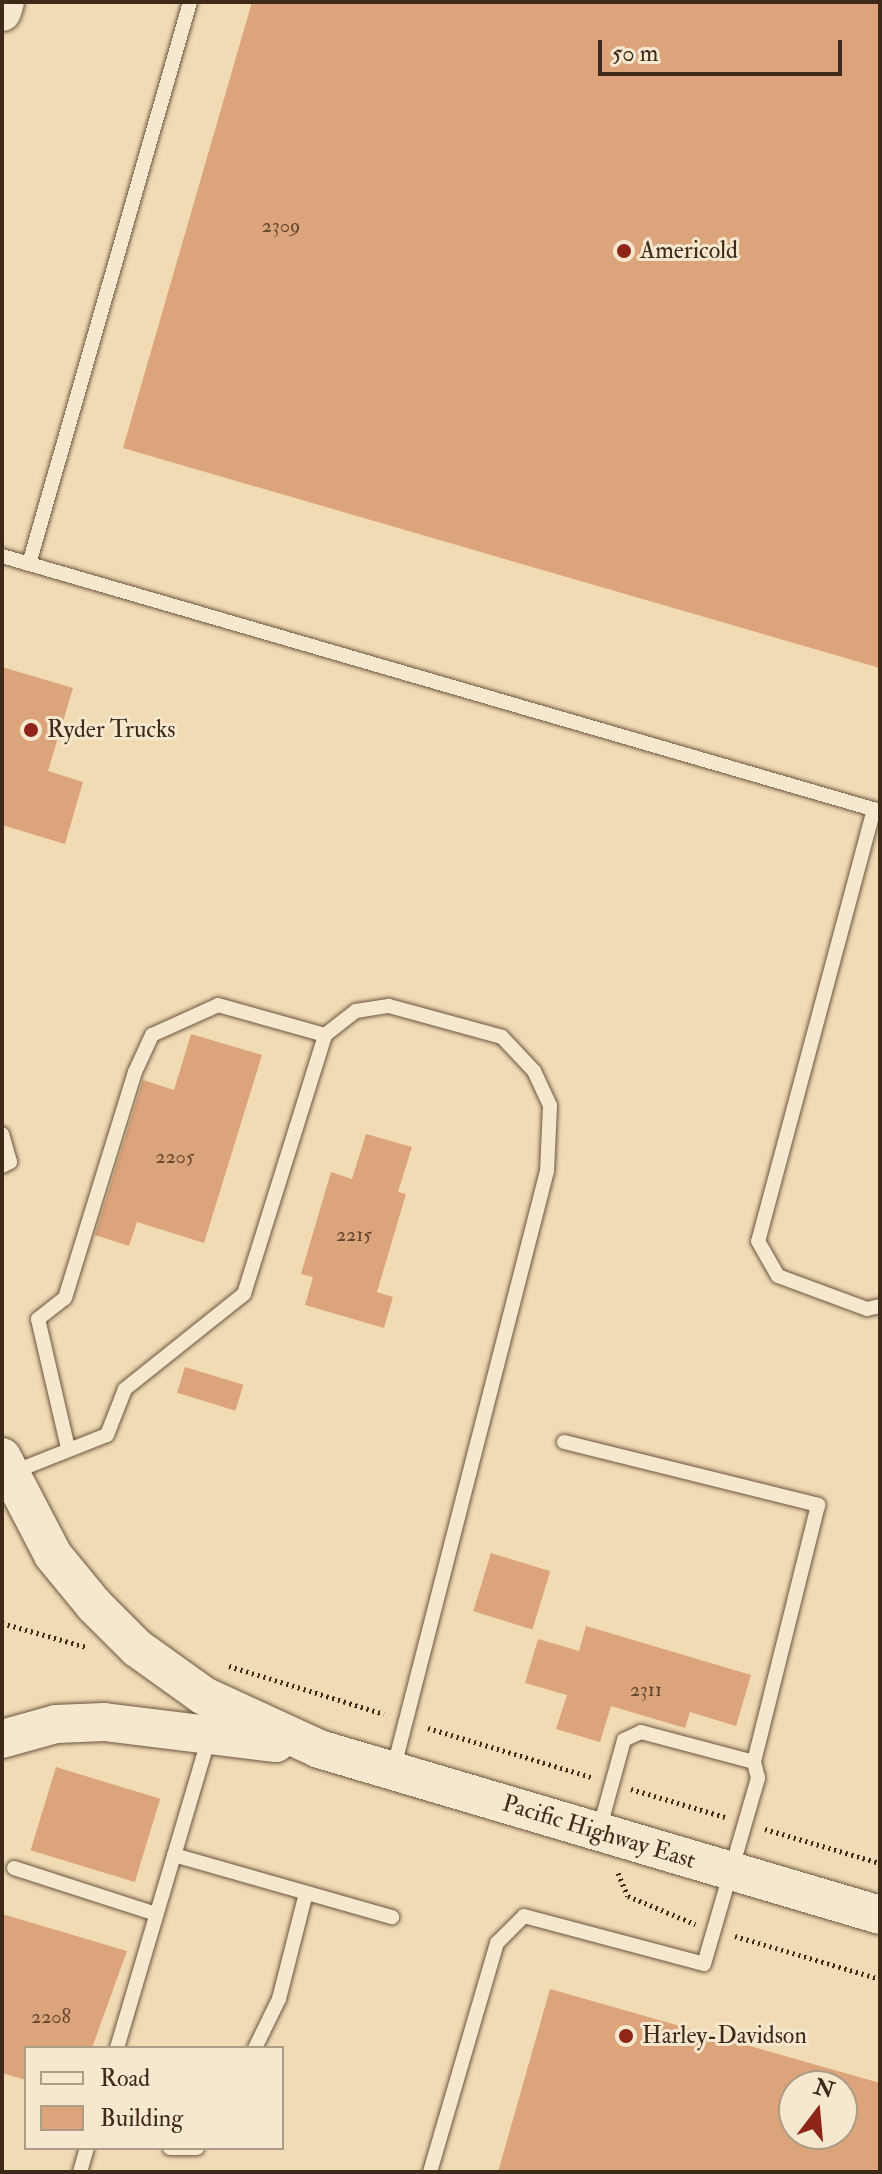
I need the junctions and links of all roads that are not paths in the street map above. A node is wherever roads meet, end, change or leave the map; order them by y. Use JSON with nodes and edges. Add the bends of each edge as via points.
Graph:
{"nodes":[{"id":1,"x":5,"y":2,"type":"edge"},
{"id":2,"x":190,"y":2,"type":"edge"},
{"id":3,"x":2,"y":12,"type":"edge"},
{"id":4,"x":2,"y":556,"type":"edge"},
{"id":5,"x":29,"y":564,"type":"junction"},
{"id":6,"x":877,"y":810,"type":"edge"},
{"id":7,"x":325,"y":1035,"type":"junction"},
{"id":8,"x":2,"y":1134,"type":"edge"},
{"id":9,"x":2,"y":1166,"type":"edge"},
{"id":10,"x":880,"y":1306,"type":"edge"},
{"id":11,"x":564,"y":1442,"type":"dead end"},
{"id":12,"x":68,"y":1448,"type":"junction"},
{"id":13,"x":6,"y":1465,"type":"edge"},
{"id":14,"x":210,"y":1734,"type":"junction"},
{"id":15,"x":2,"y":1739,"type":"edge"},
{"id":16,"x":319,"y":1749,"type":"junction"},
{"id":17,"x":754,"y":1762,"type":"junction"},
{"id":18,"x":393,"y":1771,"type":"junction"},
{"id":19,"x":598,"y":1832,"type":"junction"},
{"id":20,"x":174,"y":1855,"type":"junction"},
{"id":21,"x":14,"y":1868,"type":"dead end"},
{"id":22,"x":732,"y":1872,"type":"junction"},
{"id":23,"x":306,"y":1893,"type":"junction"},
{"id":24,"x":156,"y":1914,"type":"junction"},
{"id":25,"x":880,"y":1915,"type":"edge"},
{"id":26,"x":392,"y":1917,"type":"dead end"},
{"id":27,"x":118,"y":2046,"type":"edge"},
{"id":28,"x":256,"y":2046,"type":"edge"},
{"id":29,"x":86,"y":2150,"type":"edge"},
{"id":30,"x":80,"y":2172,"type":"edge"},
{"id":31,"x":430,"y":2172,"type":"edge"}],
"edges":[{"from":1,"to":3,"type":"street"},
{"from":2,"to":5,"type":"lane"},
{"from":4,"to":5,"type":"lane"},
{"from":5,"to":6,"type":"lane"},
{"from":6,"to":10,"type":"lane","via":[[758,1241],[778,1276],[867,1309]]},
{"from":7,"to":12,"type":"lane","via":[[244,1294],[125,1389],[107,1435]]},
{"from":7,"to":12,"type":"lane","via":[[218,1005],[152,1035],[135,1072],[65,1298],[38,1319]]},
{"from":7,"to":18,"type":"lane","via":[[356,1011],[389,1006],[502,1037],[534,1071],[550,1106],[547,1171]]},
{"from":8,"to":9,"type":"lane","via":[[10,1162]]},
{"from":11,"to":17,"type":"lane","via":[[818,1505]]},
{"from":12,"to":13,"type":"lane"},
{"from":13,"to":16,"type":"street","via":[[20,1501],[53,1555],[137,1648],[204,1696]]},
{"from":14,"to":15,"type":"street","via":[[104,1722],[56,1724]]},
{"from":14,"to":16,"type":"street"},
{"from":14,"to":20,"type":"lane"},
{"from":16,"to":18,"type":"street","name":"Pacific Highway East"},
{"from":17,"to":19,"type":"lane","via":[[641,1732],[624,1740]]},
{"from":17,"to":22,"type":"lane","via":[[758,1778]]},
{"from":18,"to":19,"type":"street","name":"Pacific Highway East"},
{"from":19,"to":22,"type":"street","name":"Pacific Highway East"},
{"from":20,"to":23,"type":"lane"},
{"from":20,"to":24,"type":"lane"},
{"from":21,"to":24,"type":"lane"},
{"from":22,"to":25,"type":"street","name":"Pacific Highway East"},
{"from":22,"to":31,"type":"lane","via":[[704,1964],[524,1916],[497,1943]]},
{"from":23,"to":26,"type":"lane"},
{"from":23,"to":28,"type":"lane","via":[[279,1999]]},
{"from":24,"to":27,"type":"lane"},
{"from":29,"to":30,"type":"lane"}]}
